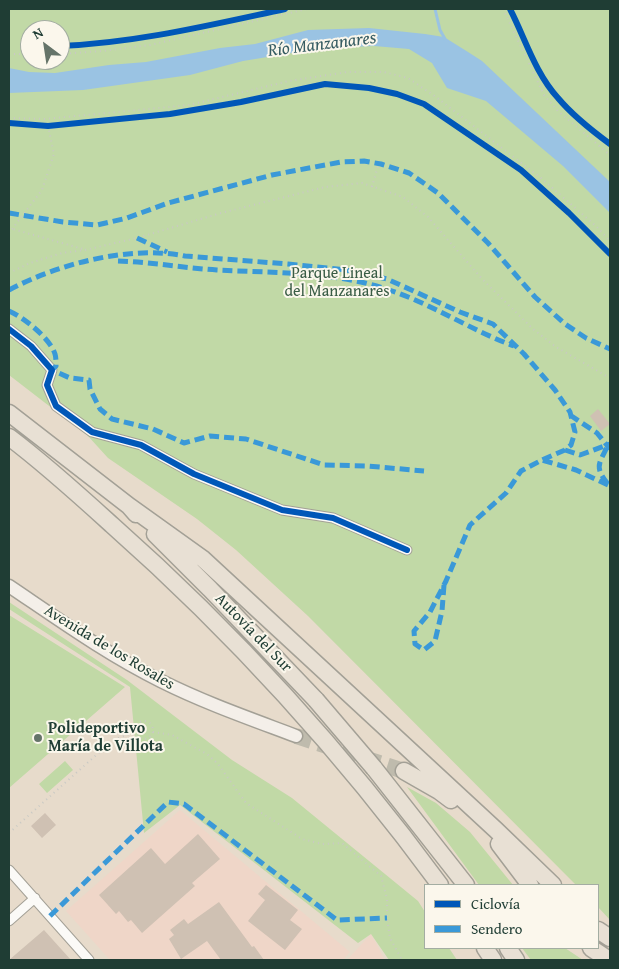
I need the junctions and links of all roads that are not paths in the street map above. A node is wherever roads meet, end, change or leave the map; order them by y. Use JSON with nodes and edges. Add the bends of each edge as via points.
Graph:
{"nodes":[{"id":1,"x":9,"y":329,"type":"edge"},
{"id":2,"x":9,"y":412,"type":"edge"},
{"id":3,"x":9,"y":437,"type":"edge"},
{"id":4,"x":128,"y":506,"type":"junction"},
{"id":5,"x":407,"y":550,"type":"dead end"},
{"id":6,"x":9,"y":586,"type":"edge"},
{"id":7,"x":296,"y":736,"type":"tunnel mouth"},
{"id":8,"x":404,"y":771,"type":"tunnel mouth"},
{"id":9,"x":497,"y":842,"type":"junction"},
{"id":10,"x":9,"y":870,"type":"edge"},
{"id":11,"x":439,"y":884,"type":"edge"},
{"id":12,"x":465,"y":884,"type":"edge"},
{"id":13,"x":529,"y":884,"type":"edge"},
{"id":14,"x":543,"y":884,"type":"edge"},
{"id":15,"x":552,"y":884,"type":"edge"},
{"id":16,"x":35,"y":898,"type":"junction"},
{"id":17,"x":9,"y":921,"type":"edge"},
{"id":18,"x":486,"y":949,"type":"edge"},
{"id":19,"x":509,"y":949,"type":"edge"},
{"id":20,"x":592,"y":949,"type":"edge"},
{"id":21,"x":89,"y":960,"type":"edge"},
{"id":22,"x":493,"y":960,"type":"edge"},
{"id":23,"x":516,"y":960,"type":"edge"},
{"id":24,"x":609,"y":960,"type":"edge"}],
"edges":[{"from":1,"to":5,"type":"street","via":[[31,346],[52,370],[48,385],[56,406],[92,432],[141,445],[194,474],[282,510],[333,518]]},
{"from":2,"to":4,"type":"highway","name":"Autovía del Sur"},
{"from":3,"to":11,"type":"highway","name":"Autovía del Sur","via":[[150,558],[206,613],[356,776]]},
{"from":4,"to":12,"type":"highway","name":"Autovía del Sur","bridge":true,"via":[[316,700]]},
{"from":4,"to":15,"type":"highway","via":[[203,559]]},
{"from":6,"to":7,"type":"street","name":"Avenida de los Rosales","via":[[160,681],[200,700]]},
{"from":8,"to":9,"type":"highway","via":[[439,791]]},
{"from":9,"to":13,"type":"highway"},
{"from":9,"to":14,"type":"highway"},
{"from":10,"to":16,"type":"street"},
{"from":16,"to":17,"type":"street"},
{"from":16,"to":21,"type":"street"},
{"from":18,"to":22,"type":"highway"},
{"from":19,"to":23,"type":"highway"},
{"from":20,"to":24,"type":"highway"}]}
